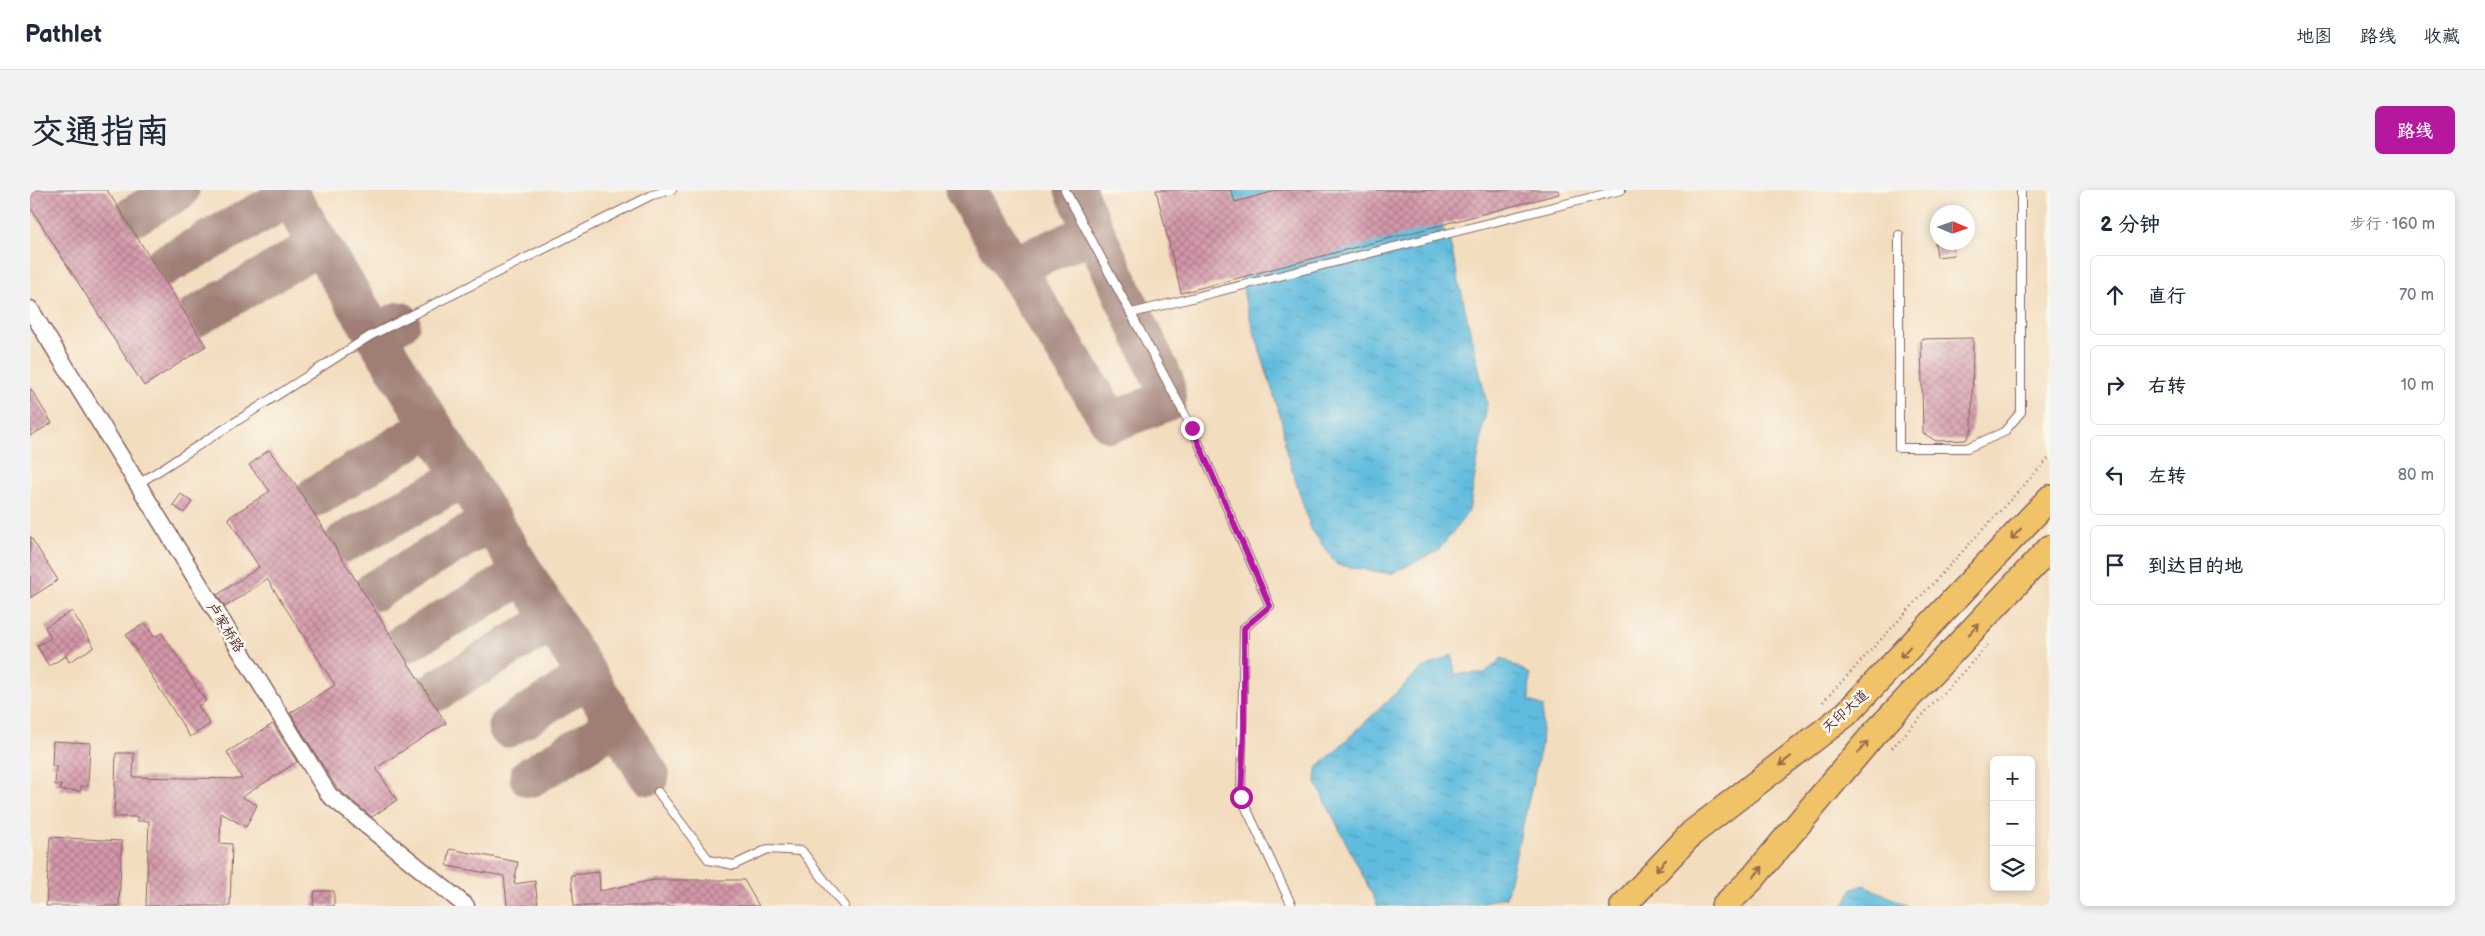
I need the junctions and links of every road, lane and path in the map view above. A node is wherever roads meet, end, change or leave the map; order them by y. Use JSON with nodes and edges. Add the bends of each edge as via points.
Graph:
{"nodes":[{"id":1,"x":672,"y":190,"type":"edge"},
{"id":2,"x":1065,"y":190,"type":"edge"},
{"id":3,"x":1621,"y":190,"type":"edge"},
{"id":4,"x":2021,"y":190,"type":"edge"},
{"id":5,"x":1899,"y":235,"type":"dead end"},
{"id":6,"x":30,"y":309,"type":"edge"},
{"id":7,"x":1132,"y":313,"type":"junction"},
{"id":8,"x":2050,"y":457,"type":"edge"},
{"id":9,"x":138,"y":484,"type":"junction"},
{"id":10,"x":2050,"y":498,"type":"edge"},
{"id":11,"x":2050,"y":548,"type":"edge"},
{"id":12,"x":1991,"y":642,"type":"dead end"},
{"id":13,"x":1824,"y":702,"type":"dead end"},
{"id":14,"x":1892,"y":748,"type":"dead end"},
{"id":15,"x":658,"y":792,"type":"dead end"},
{"id":16,"x":466,"y":906,"type":"edge"},
{"id":17,"x":844,"y":906,"type":"edge"},
{"id":18,"x":1292,"y":906,"type":"edge"},
{"id":19,"x":1623,"y":906,"type":"edge"},
{"id":20,"x":1724,"y":906,"type":"edge"}],
"edges":[{"from":1,"to":9,"type":"lane","via":[[652,195],[370,336]]},
{"from":2,"to":7,"type":"lane"},
{"from":3,"to":7,"type":"lane"},
{"from":4,"to":5,"type":"lane","via":[[2021,412],[2004,432],[1967,448],[1899,448]]},
{"from":6,"to":9,"type":"street","name":"卢家桥路"},
{"from":7,"to":18,"type":"lane","via":[[1192,428],[1270,606],[1244,628],[1241,797]]},
{"from":8,"to":13,"type":"path"},
{"from":9,"to":16,"type":"street","name":"卢家桥路","via":[[329,795]]},
{"from":10,"to":19,"type":"main road","name":"天印大道","one_way":true,"via":[[1846,714],[1692,833]]},
{"from":20,"to":11,"type":"main road","one_way":true,"via":[[1752,879],[1874,735]]},
{"from":12,"to":14,"type":"path"},
{"from":15,"to":17,"type":"lane","via":[[709,860],[734,866],[768,849],[802,852]]}]}
